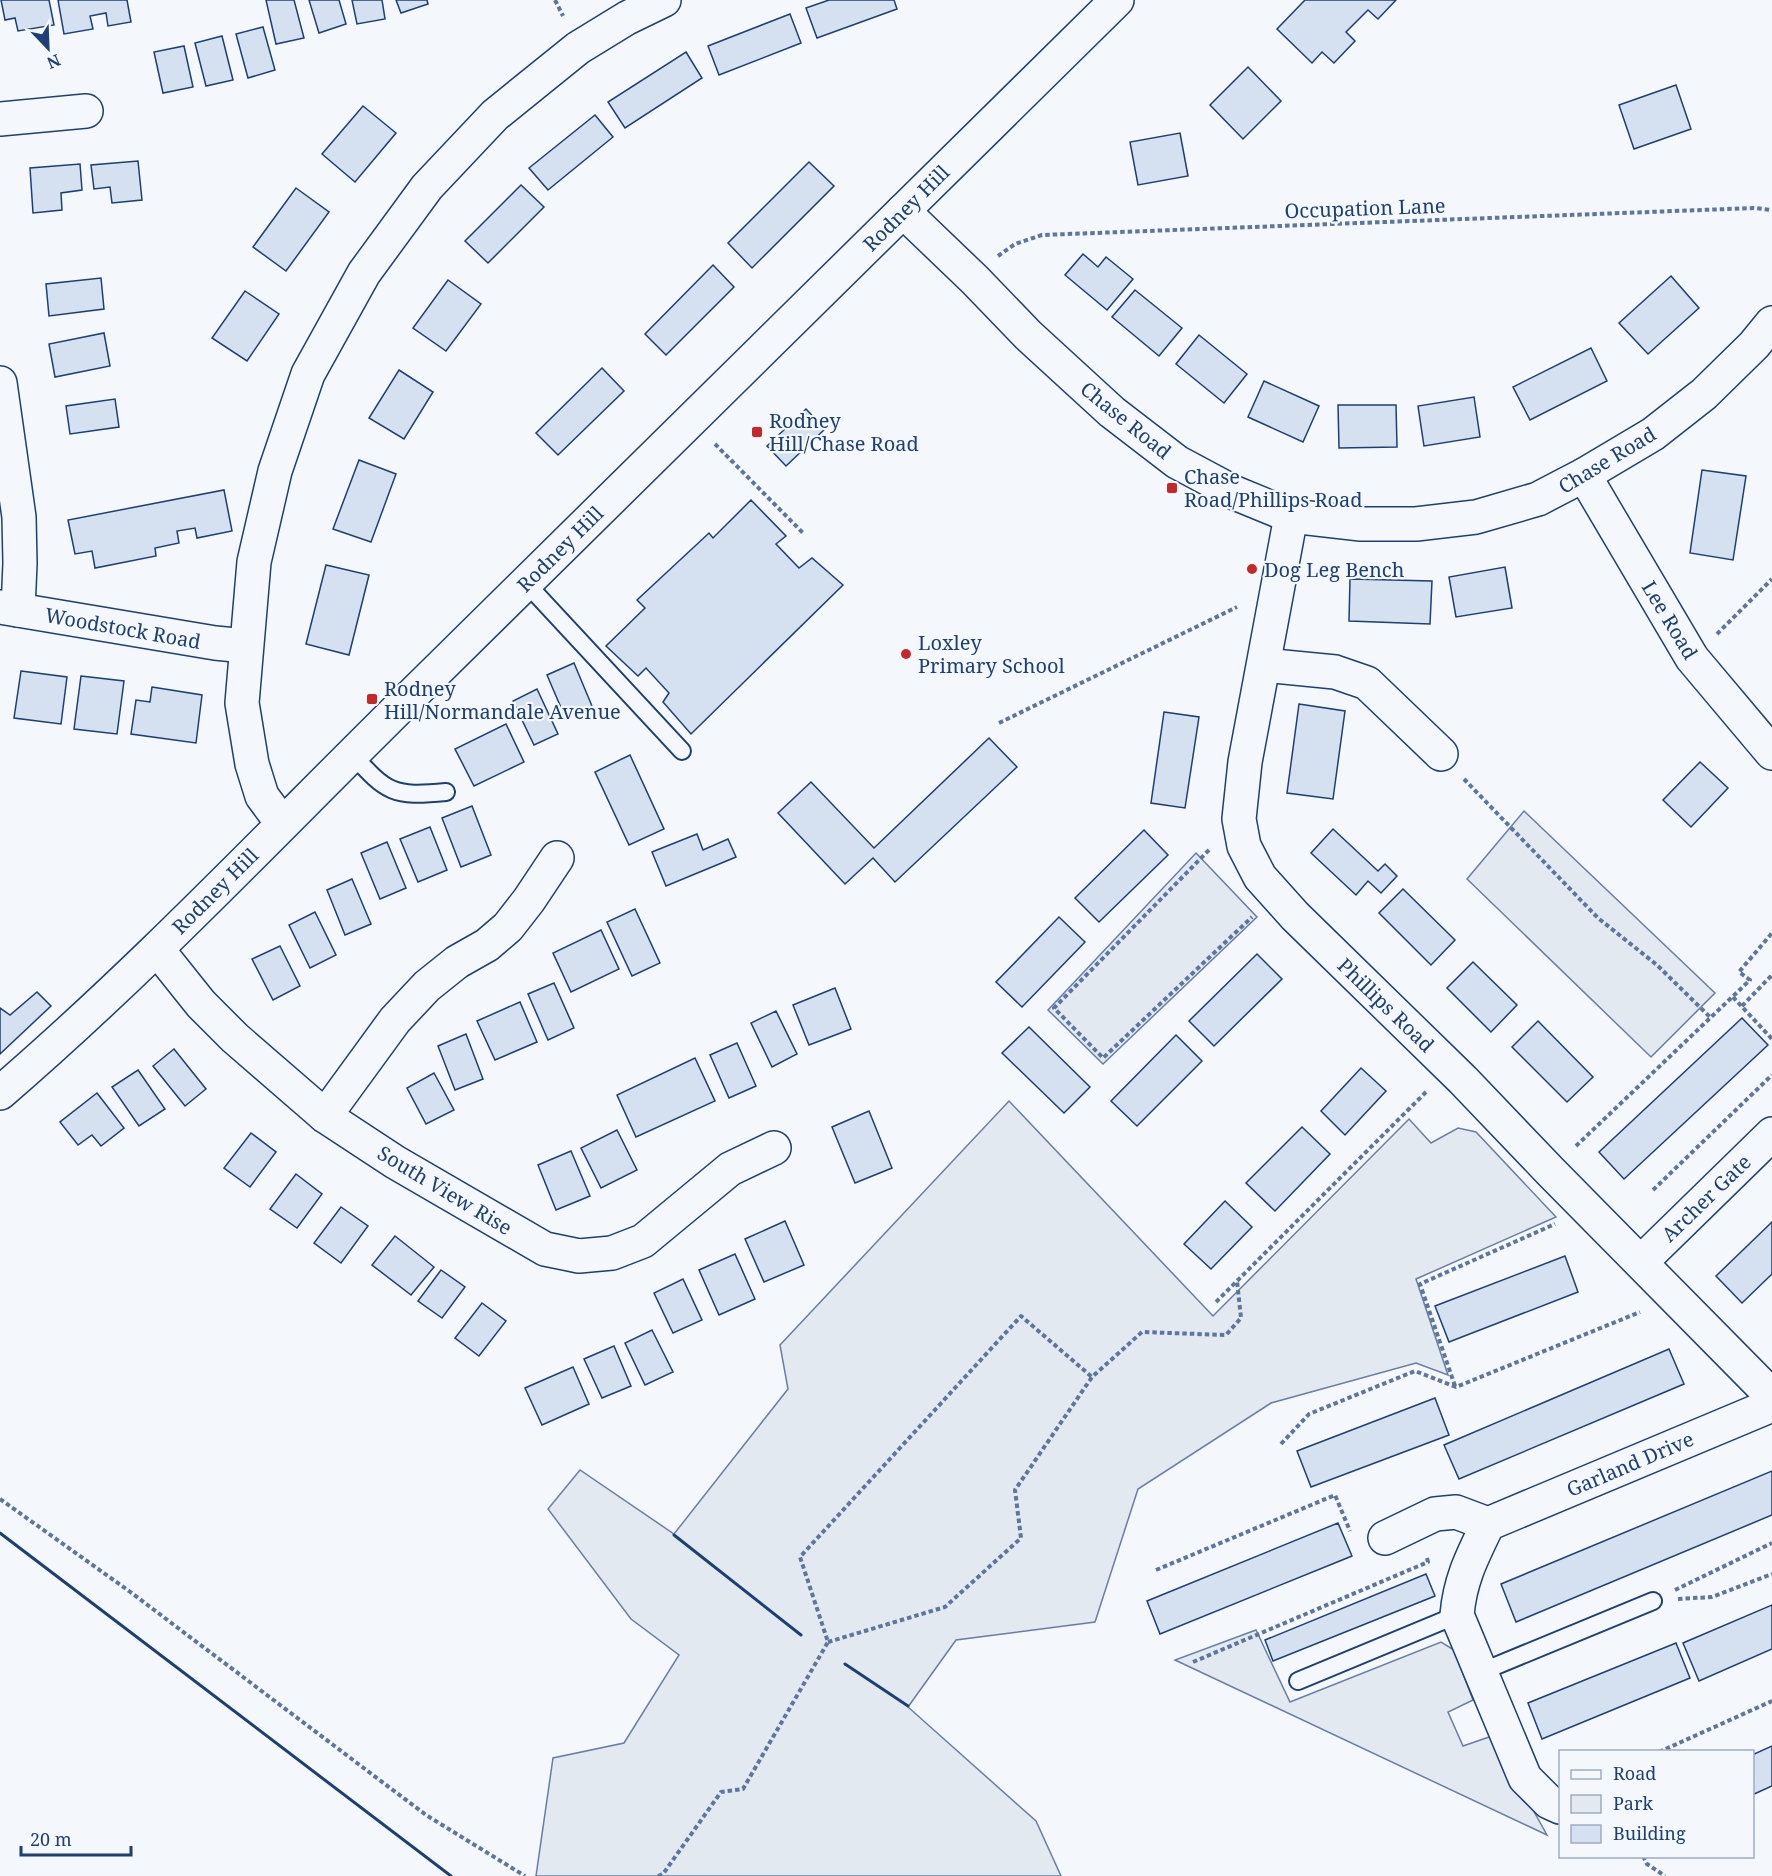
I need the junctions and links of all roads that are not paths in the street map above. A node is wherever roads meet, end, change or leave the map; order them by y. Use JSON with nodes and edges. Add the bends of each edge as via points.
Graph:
{"nodes":[{"id":1,"x":664,"y":0,"type":"edge"},
{"id":2,"x":1117,"y":0,"type":"edge"},
{"id":3,"x":86,"y":111,"type":"dead end"},
{"id":4,"x":0,"y":119,"type":"edge"},
{"id":5,"x":903,"y":211,"type":"junction"},
{"id":6,"x":1772,"y":322,"type":"edge"},
{"id":7,"x":0,"y":383,"type":"edge"},
{"id":8,"x":1584,"y":475,"type":"junction"},
{"id":9,"x":1292,"y":516,"type":"junction"},
{"id":10,"x":526,"y":583,"type":"junction"},
{"id":11,"x":9,"y":608,"type":"edge"},
{"id":12,"x":246,"y":646,"type":"junction"},
{"id":13,"x":1264,"y":665,"type":"junction"},
{"id":14,"x":682,"y":751,"type":"dead end"},
{"id":15,"x":1772,"y":753,"type":"edge"},
{"id":16,"x":352,"y":754,"type":"junction"},
{"id":17,"x":1441,"y":754,"type":"road end"},
{"id":18,"x":446,"y":792,"type":"dead end"},
{"id":19,"x":282,"y":824,"type":"junction"},
{"id":20,"x":557,"y":858,"type":"dead end"},
{"id":21,"x":157,"y":949,"type":"junction"},
{"id":22,"x":0,"y":1093,"type":"edge"},
{"id":23,"x":325,"y":1116,"type":"junction"},
{"id":24,"x":1772,"y":1134,"type":"edge"},
{"id":25,"x":774,"y":1148,"type":"dead end"},
{"id":26,"x":1641,"y":1262,"type":"junction"},
{"id":27,"x":1770,"y":1392,"type":"edge"},
{"id":28,"x":1488,"y":1524,"type":"junction"},
{"id":29,"x":1398,"y":1531,"type":"road end"},
{"id":30,"x":1653,"y":1601,"type":"road end"},
{"id":31,"x":1457,"y":1615,"type":"junction"},
{"id":32,"x":1481,"y":1672,"type":"junction"},
{"id":33,"x":1298,"y":1681,"type":"dead end"},
{"id":34,"x":1559,"y":1807,"type":"edge"}],
"edges":[{"from":1,"to":12,"type":"street","via":[[578,48],[495,115],[426,187],[364,273],[308,374],[275,471],[254,561]]},
{"from":2,"to":5,"type":"street","name":"Rodney Hill"},
{"from":3,"to":4,"type":"street"},
{"from":5,"to":9,"type":"street","name":"Chase Road","via":[[1028,335],[1104,404],[1177,462],[1234,493]]},
{"from":5,"to":10,"type":"street","name":"Rodney Hill"},
{"from":6,"to":8,"type":"street","name":"Chase Road","via":[[1704,394],[1653,434]]},
{"from":7,"to":11,"type":"street","via":[[19,517],[20,563]]},
{"from":8,"to":9,"type":"street","name":"Chase Road","via":[[1538,499],[1476,517],[1416,524],[1361,524]]},
{"from":8,"to":15,"type":"street","name":"Lee Road","via":[[1692,658]]},
{"from":9,"to":13,"type":"street","name":"Phillips Road"},
{"from":10,"to":14,"type":"lane"},
{"from":10,"to":16,"type":"street","name":"Rodney Hill"},
{"from":11,"to":12,"type":"street","name":"Woodstock Road"},
{"from":12,"to":19,"type":"street","via":[[242,703],[246,733],[262,796]]},
{"from":13,"to":17,"type":"street","via":[[1335,672],[1367,683]]},
{"from":13,"to":26,"type":"street","name":"Phillips Road","via":[[1245,762],[1239,819],[1244,846],[1260,877]]},
{"from":16,"to":18,"type":"lane","via":[[374,779],[390,790],[414,795]]},
{"from":16,"to":19,"type":"street","name":"Rodney Hill"},
{"from":19,"to":21,"type":"street","name":"Rodney Hill"},
{"from":20,"to":23,"type":"street","via":[[508,927],[427,986],[395,1020]]},
{"from":21,"to":22,"type":"street","name":"Rodney Hill"},
{"from":21,"to":23,"type":"street","name":"South View Rise","via":[[201,1004],[235,1038]]},
{"from":23,"to":25,"type":"street","name":"South View Rise","via":[[395,1162],[545,1249],[579,1256],[612,1253],[643,1241],[730,1169]]},
{"from":24,"to":26,"type":"street","name":"Archer Gate"},
{"from":26,"to":27,"type":"street","name":"Phillips Road"},
{"from":27,"to":28,"type":"street","name":"Garland Drive"},
{"from":28,"to":29,"type":"street","via":[[1456,1512],[1435,1514]]},
{"from":28,"to":31,"type":"street","via":[[1466,1568]]},
{"from":30,"to":32,"type":"lane"},
{"from":31,"to":32,"type":"street"},
{"from":31,"to":33,"type":"lane"},
{"from":32,"to":34,"type":"street","via":[[1525,1778]]}]}
